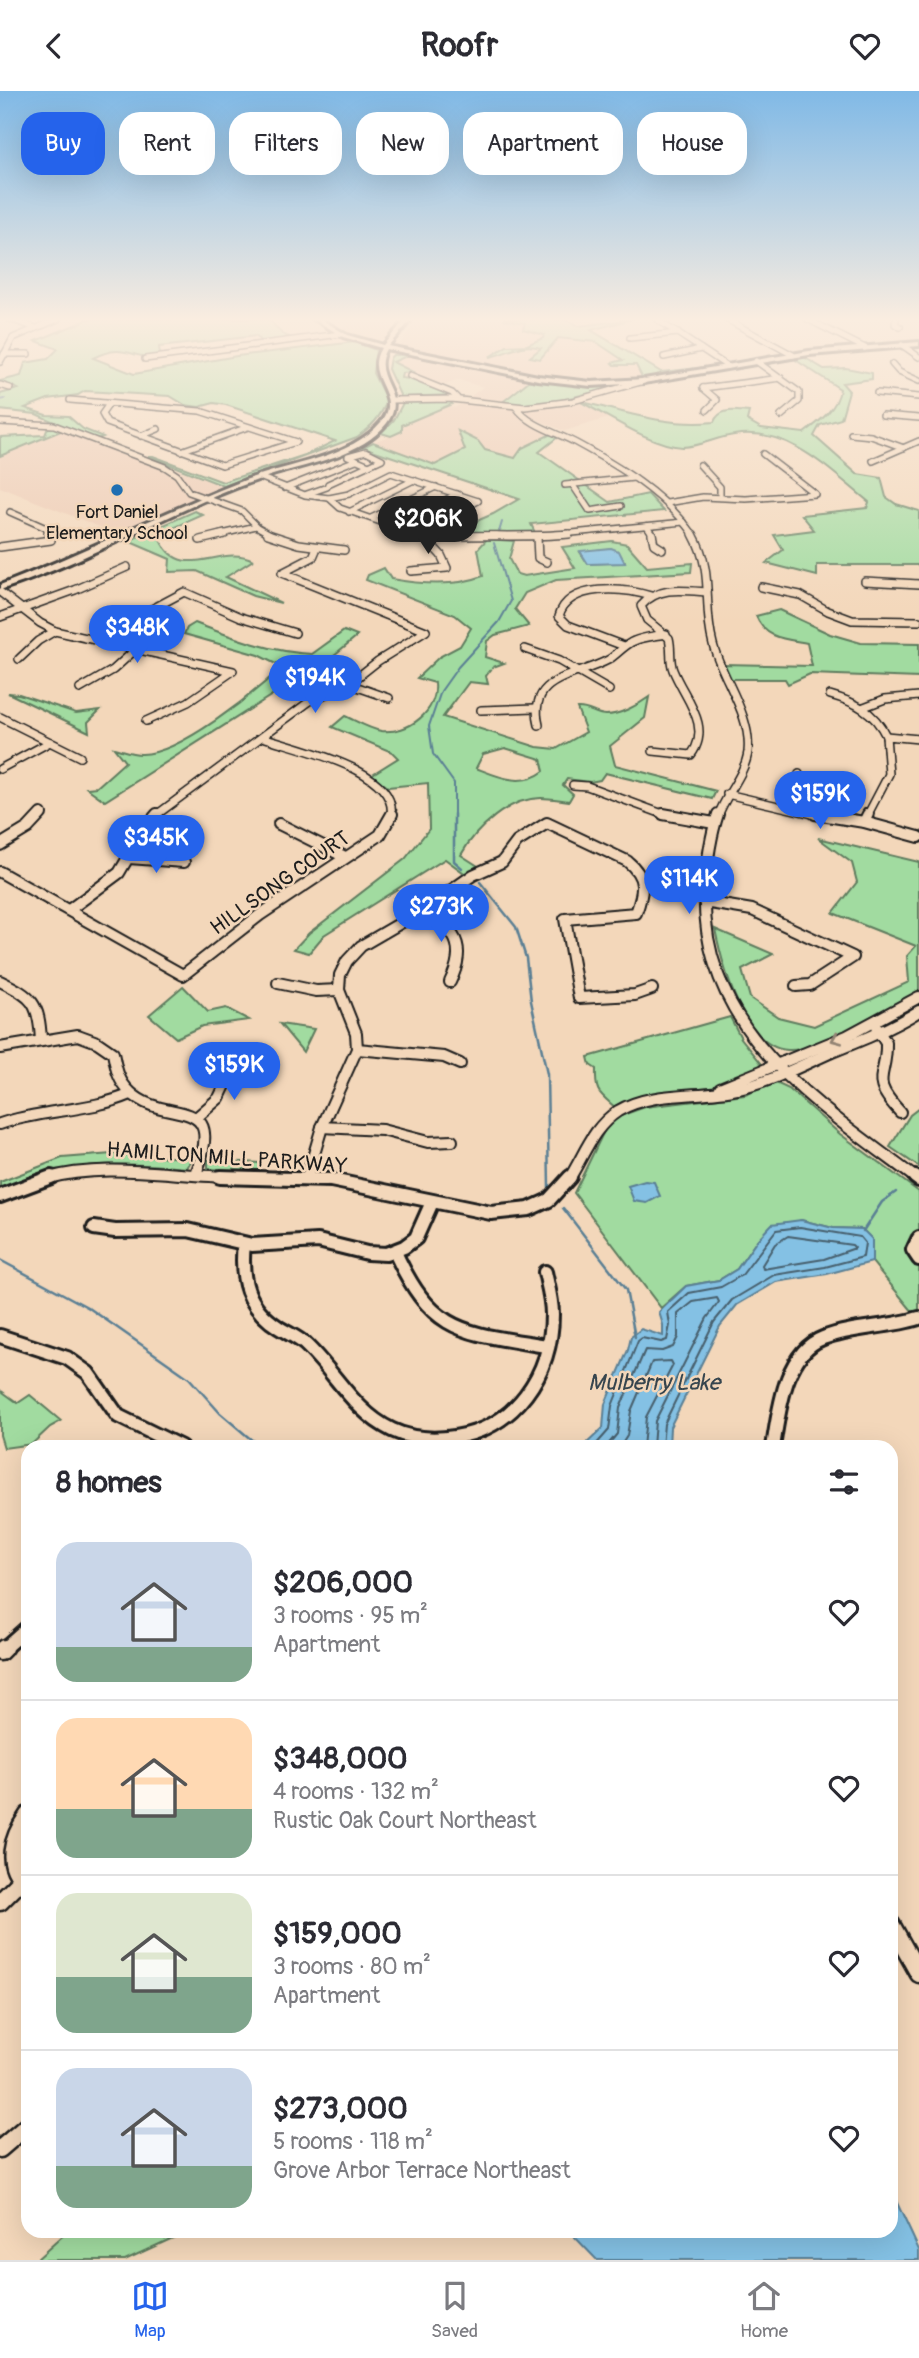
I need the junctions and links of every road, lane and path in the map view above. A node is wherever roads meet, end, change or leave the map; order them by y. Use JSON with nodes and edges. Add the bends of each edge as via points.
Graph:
{"nodes":[{"id":1,"x":105,"y":420,"type":"edge"},
{"id":2,"x":228,"y":420,"type":"edge"},
{"id":3,"x":386,"y":420,"type":"edge"},
{"id":4,"x":531,"y":420,"type":"edge"},
{"id":5,"x":0,"y":422,"type":"edge"},
{"id":6,"x":248,"y":427,"type":"junction"},
{"id":7,"x":158,"y":429,"type":"dead end"},
{"id":8,"x":127,"y":432,"type":"junction"},
{"id":9,"x":851,"y":434,"type":"dead end"},
{"id":10,"x":142,"y":436,"type":"junction"},
{"id":11,"x":919,"y":441,"type":"edge"},
{"id":12,"x":102,"y":443,"type":"junction"},
{"id":13,"x":904,"y":448,"type":"junction"},
{"id":14,"x":181,"y":451,"type":"junction"},
{"id":15,"x":763,"y":454,"type":"dead end"},
{"id":16,"x":356,"y":460,"type":"junction"},
{"id":17,"x":873,"y":461,"type":"dead end"},
{"id":18,"x":370,"y":465,"type":"junction"},
{"id":19,"x":700,"y":465,"type":"dead end"},
{"id":20,"x":259,"y":477,"type":"junction"},
{"id":21,"x":312,"y":478,"type":"junction"},
{"id":22,"x":634,"y":478,"type":"junction"},
{"id":23,"x":414,"y":480,"type":"junction"},
{"id":24,"x":328,"y":484,"type":"junction"},
{"id":25,"x":436,"y":487,"type":"junction"},
{"id":26,"x":285,"y":488,"type":"junction"},
{"id":27,"x":457,"y":494,"type":"junction"},
{"id":28,"x":305,"y":495,"type":"junction"},
{"id":29,"x":720,"y":497,"type":"junction"},
{"id":30,"x":329,"y":498,"type":"junction"},
{"id":31,"x":209,"y":499,"type":"junction"},
{"id":32,"x":667,"y":503,"type":"junction"},
{"id":33,"x":621,"y":506,"type":"dead end"},
{"id":34,"x":10,"y":512,"type":"dead end"},
{"id":35,"x":349,"y":512,"type":"junction"},
{"id":36,"x":371,"y":519,"type":"junction"},
{"id":37,"x":684,"y":522,"type":"junction"},
{"id":38,"x":256,"y":526,"type":"junction"},
{"id":39,"x":648,"y":526,"type":"junction"},
{"id":40,"x":393,"y":527,"type":"junction"},
{"id":41,"x":429,"y":536,"type":"junction"},
{"id":42,"x":537,"y":537,"type":"junction"},
{"id":43,"x":200,"y":540,"type":"dead end"},
{"id":44,"x":0,"y":547,"type":"edge"},
{"id":45,"x":662,"y":548,"type":"dead end"},
{"id":46,"x":316,"y":550,"type":"junction"},
{"id":47,"x":344,"y":551,"type":"dead end"},
{"id":48,"x":547,"y":562,"type":"dead end"},
{"id":49,"x":127,"y":567,"type":"dead end"},
{"id":50,"x":411,"y":571,"type":"dead end"},
{"id":51,"x":865,"y":582,"type":"dead end"},
{"id":52,"x":919,"y":584,"type":"edge"},
{"id":53,"x":761,"y":587,"type":"dead end"},
{"id":54,"x":0,"y":590,"type":"edge"},
{"id":55,"x":706,"y":592,"type":"junction"},
{"id":56,"x":651,"y":596,"type":"junction"},
{"id":57,"x":0,"y":598,"type":"edge"},
{"id":58,"x":21,"y":610,"type":"junction"},
{"id":59,"x":0,"y":617,"type":"edge"},
{"id":60,"x":919,"y":621,"type":"edge"},
{"id":61,"x":55,"y":631,"type":"junction"},
{"id":62,"x":295,"y":633,"type":"dead end"},
{"id":63,"x":666,"y":635,"type":"junction"},
{"id":64,"x":103,"y":643,"type":"junction"},
{"id":65,"x":624,"y":646,"type":"junction"},
{"id":66,"x":525,"y":649,"type":"dead end"},
{"id":67,"x":135,"y":650,"type":"junction"},
{"id":68,"x":19,"y":659,"type":"dead end"},
{"id":69,"x":576,"y":673,"type":"junction"},
{"id":70,"x":349,"y":684,"type":"junction"},
{"id":71,"x":80,"y":689,"type":"dead end"},
{"id":72,"x":609,"y":690,"type":"dead end"},
{"id":73,"x":831,"y":695,"type":"dead end"},
{"id":74,"x":919,"y":696,"type":"edge"},
{"id":75,"x":389,"y":698,"type":"dead end"},
{"id":76,"x":864,"y":707,"type":"junction"},
{"id":77,"x":535,"y":708,"type":"junction"},
{"id":78,"x":481,"y":710,"type":"dead end"},
{"id":79,"x":0,"y":717,"type":"edge"},
{"id":80,"x":146,"y":721,"type":"dead end"},
{"id":81,"x":539,"y":725,"type":"dead end"},
{"id":82,"x":886,"y":736,"type":"junction"},
{"id":83,"x":263,"y":737,"type":"junction"},
{"id":84,"x":919,"y":739,"type":"edge"},
{"id":85,"x":50,"y":743,"type":"junction"},
{"id":86,"x":653,"y":751,"type":"dead end"},
{"id":87,"x":80,"y":757,"type":"dead end"},
{"id":88,"x":0,"y":769,"type":"edge"},
{"id":89,"x":799,"y":774,"type":"dead end"},
{"id":90,"x":573,"y":785,"type":"dead end"},
{"id":91,"x":727,"y":794,"type":"junction"},
{"id":92,"x":800,"y":809,"type":"junction"},
{"id":93,"x":42,"y":813,"type":"dead end"},
{"id":94,"x":864,"y":822,"type":"junction"},
{"id":95,"x":714,"y":823,"type":"junction"},
{"id":96,"x":279,"y":824,"type":"dead end"},
{"id":97,"x":919,"y":837,"type":"edge"},
{"id":98,"x":0,"y":845,"type":"edge"},
{"id":99,"x":345,"y":857,"type":"junction"},
{"id":100,"x":129,"y":858,"type":"junction"},
{"id":101,"x":184,"y":862,"type":"dead end"},
{"id":102,"x":0,"y":871,"type":"edge"},
{"id":103,"x":704,"y":901,"type":"junction"},
{"id":104,"x":68,"y":910,"type":"junction"},
{"id":105,"x":423,"y":910,"type":"junction"},
{"id":106,"x":0,"y":981,"type":"edge"},
{"id":107,"x":450,"y":982,"type":"dead end"},
{"id":108,"x":278,"y":983,"type":"dead end"},
{"id":109,"x":796,"y":986,"type":"dead end"},
{"id":110,"x":652,"y":989,"type":"dead end"},
{"id":111,"x":339,"y":990,"type":"junction"},
{"id":112,"x":919,"y":997,"type":"edge"},
{"id":113,"x":919,"y":1011,"type":"edge"},
{"id":114,"x":871,"y":1023,"type":"junction"},
{"id":115,"x":880,"y":1031,"type":"junction"},
{"id":116,"x":41,"y":1040,"type":"junction"},
{"id":117,"x":0,"y":1048,"type":"edge"},
{"id":118,"x":356,"y":1049,"type":"junction"},
{"id":119,"x":237,"y":1060,"type":"dead end"},
{"id":120,"x":460,"y":1064,"type":"dead end"},
{"id":121,"x":774,"y":1065,"type":"junction"},
{"id":122,"x":784,"y":1073,"type":"junction"},
{"id":123,"x":131,"y":1094,"type":"junction"},
{"id":124,"x":697,"y":1095,"type":"junction"},
{"id":125,"x":900,"y":1111,"type":"dead end"},
{"id":126,"x":196,"y":1118,"type":"junction"},
{"id":127,"x":0,"y":1124,"type":"edge"},
{"id":128,"x":322,"y":1127,"type":"junction"},
{"id":129,"x":452,"y":1141,"type":"dead end"},
{"id":130,"x":196,"y":1174,"type":"junction"},
{"id":131,"x":307,"y":1178,"type":"junction"},
{"id":132,"x":919,"y":1180,"type":"edge"},
{"id":133,"x":0,"y":1196,"type":"edge"},
{"id":134,"x":432,"y":1202,"type":"junction"},
{"id":135,"x":94,"y":1228,"type":"dead end"},
{"id":136,"x":919,"y":1238,"type":"edge"},
{"id":137,"x":244,"y":1244,"type":"junction"},
{"id":138,"x":395,"y":1252,"type":"junction"},
{"id":139,"x":919,"y":1259,"type":"edge"},
{"id":140,"x":545,"y":1272,"type":"dead end"},
{"id":141,"x":919,"y":1318,"type":"edge"},
{"id":142,"x":0,"y":1336,"type":"edge"},
{"id":143,"x":546,"y":1346,"type":"junction"},
{"id":144,"x":167,"y":1440,"type":"edge"},
{"id":145,"x":417,"y":1440,"type":"edge"},
{"id":146,"x":441,"y":1440,"type":"edge"},
{"id":147,"x":774,"y":1440,"type":"edge"},
{"id":148,"x":21,"y":1633,"type":"edge"},
{"id":149,"x":0,"y":1652,"type":"edge"},
{"id":150,"x":21,"y":1827,"type":"edge"},
{"id":151,"x":21,"y":1877,"type":"edge"},
{"id":152,"x":21,"y":1886,"type":"edge"},
{"id":153,"x":0,"y":1902,"type":"edge"},
{"id":154,"x":898,"y":1936,"type":"edge"},
{"id":155,"x":919,"y":1974,"type":"edge"},
{"id":156,"x":21,"y":2131,"type":"edge"},
{"id":157,"x":0,"y":2149,"type":"edge"}],
"edges":[{"from":1,"to":8,"type":"street"},
{"from":2,"to":6,"type":"street"},
{"from":3,"to":20,"type":"main road","via":[[371,435],[347,447]]},
{"from":4,"to":22,"type":"street"},
{"from":5,"to":12,"type":"street","via":[[48,423]]},
{"from":6,"to":14,"type":"street"},
{"from":6,"to":14,"type":"street","via":[[296,442],[222,465]]},
{"from":7,"to":10,"type":"street"},
{"from":8,"to":10,"type":"street"},
{"from":8,"to":12,"type":"street"},
{"from":9,"to":13,"type":"street"},
{"from":10,"to":14,"type":"street"},
{"from":11,"to":13,"type":"street"},
{"from":12,"to":31,"type":"street","via":[[172,470],[190,492]]},
{"from":13,"to":17,"type":"street"},
{"from":15,"to":29,"type":"street","via":[[815,494]]},
{"from":16,"to":18,"type":"street"},
{"from":16,"to":18,"type":"street","via":[[348,456],[366,451],[382,459]]},
{"from":16,"to":21,"type":"street"},
{"from":18,"to":24,"type":"street"},
{"from":19,"to":29,"type":"street","via":[[720,487]]},
{"from":20,"to":26,"type":"street"},
{"from":20,"to":31,"type":"main road"},
{"from":21,"to":24,"type":"street"},
{"from":21,"to":26,"type":"street"},
{"from":22,"to":32,"type":"street"},
{"from":22,"to":33,"type":"street","via":[[569,485],[590,511]]},
{"from":23,"to":25,"type":"street"},
{"from":23,"to":30,"type":"street","via":[[391,473],[349,494]]},
{"from":23,"to":35,"type":"street"},
{"from":24,"to":28,"type":"street"},
{"from":25,"to":27,"type":"street"},
{"from":25,"to":36,"type":"street"},
{"from":26,"to":28,"type":"street"},
{"from":27,"to":40,"type":"street"},
{"from":27,"to":41,"type":"street","via":[[478,501],[430,527]]},
{"from":28,"to":30,"type":"street"},
{"from":29,"to":32,"type":"street"},
{"from":30,"to":35,"type":"street"},
{"from":31,"to":38,"type":"street","via":[[242,511]]},
{"from":31,"to":54,"type":"main road"},
{"from":32,"to":37,"type":"street"},
{"from":34,"to":44,"type":"street","via":[[46,528],[51,540]]},
{"from":35,"to":36,"type":"street"},
{"from":36,"to":40,"type":"street"},
{"from":37,"to":39,"type":"street"},
{"from":37,"to":55,"type":"street","via":[[705,556]]},
{"from":38,"to":43,"type":"street"},
{"from":38,"to":46,"type":"street"},
{"from":39,"to":42,"type":"street"},
{"from":39,"to":45,"type":"street","via":[[654,544]]},
{"from":40,"to":41,"type":"street","via":[[418,538]]},
{"from":41,"to":42,"type":"street"},
{"from":41,"to":50,"type":"street","via":[[447,568]]},
{"from":42,"to":48,"type":"street","via":[[538,558]]},
{"from":46,"to":47,"type":"street"},
{"from":46,"to":70,"type":"street","via":[[313,557],[282,573],[425,631]]},
{"from":49,"to":58,"type":"street"},
{"from":51,"to":52,"type":"street"},
{"from":53,"to":60,"type":"street","via":[[800,595],[852,620]]},
{"from":54,"to":58,"type":"street"},
{"from":55,"to":56,"type":"street","via":[[675,590]]},
{"from":55,"to":91,"type":"street","via":[[714,651],[748,744],[743,768]]},
{"from":56,"to":63,"type":"street","via":[[640,605],[641,614]]},
{"from":56,"to":65,"type":"street","via":[[625,590],[583,594],[560,608],[559,616],[568,625]]},
{"from":57,"to":58,"type":"street"},
{"from":58,"to":59,"type":"street"},
{"from":58,"to":61,"type":"street"},
{"from":61,"to":64,"type":"street"},
{"from":61,"to":68,"type":"street"},
{"from":62,"to":64,"type":"street","via":[[241,617],[184,592],[137,617]]},
{"from":63,"to":65,"type":"street"},
{"from":63,"to":86,"type":"street","via":[[673,669],[689,697],[701,741],[691,755]]},
{"from":64,"to":67,"type":"street"},
{"from":65,"to":69,"type":"street","via":[[608,660]]},
{"from":66,"to":69,"type":"street","via":[[559,661]]},
{"from":67,"to":71,"type":"street","via":[[113,670]]},
{"from":67,"to":80,"type":"street","via":[[233,671],[188,702]]},
{"from":69,"to":72,"type":"street"},
{"from":69,"to":77,"type":"street","via":[[545,688]]},
{"from":70,"to":75,"type":"street"},
{"from":70,"to":83,"type":"street","via":[[310,701]]},
{"from":73,"to":76,"type":"street"},
{"from":74,"to":76,"type":"street","via":[[885,699]]},
{"from":76,"to":82,"type":"street"},
{"from":77,"to":78,"type":"street"},
{"from":77,"to":81,"type":"street"},
{"from":79,"to":85,"type":"street"},
{"from":82,"to":84,"type":"street"},
{"from":82,"to":94,"type":"street","via":[[889,774]]},
{"from":83,"to":99,"type":"street","name":"HILLSONG COURT","via":[[369,777],[384,788],[393,816],[380,835]]},
{"from":83,"to":100,"type":"street","via":[[155,815],[141,831]]},
{"from":85,"to":87,"type":"street"},
{"from":85,"to":88,"type":"street"},
{"from":89,"to":92,"type":"street","via":[[805,792]]},
{"from":90,"to":95,"type":"street","via":[[669,816]]},
{"from":91,"to":92,"type":"street"},
{"from":91,"to":95,"type":"street"},
{"from":92,"to":94,"type":"street"},
{"from":93,"to":98,"type":"street"},
{"from":94,"to":97,"type":"street"},
{"from":95,"to":103,"type":"street"},
{"from":96,"to":99,"type":"street"},
{"from":99,"to":104,"type":"street","name":"HILLSONG COURT","via":[[183,975]]},
{"from":100,"to":101,"type":"street"},
{"from":100,"to":104,"type":"street","via":[[115,878]]},
{"from":102,"to":104,"type":"street"},
{"from":103,"to":109,"type":"street","via":[[752,910],[853,957],[810,985]]},
{"from":103,"to":121,"type":"street","via":[[705,937],[720,990]]},
{"from":105,"to":107,"type":"street","via":[[448,927],[457,940],[458,968]]},
{"from":105,"to":110,"type":"street","via":[[502,862],[517,842],[547,823],[620,857],[642,875],[636,913],[565,919],[579,998],[635,995]]},
{"from":105,"to":111,"type":"street","via":[[361,946],[340,975]]},
{"from":106,"to":116,"type":"street","via":[[31,996],[40,1013]]},
{"from":108,"to":111,"type":"street","via":[[316,991]]},
{"from":111,"to":118,"type":"street","via":[[356,1033]]},
{"from":112,"to":114,"type":"street","name":"HAMILTON MILL PARKWAY"},
{"from":113,"to":115,"type":"street","name":"HAMILTON MILL PARKWAY"},
{"from":114,"to":115,"type":"street"},
{"from":114,"to":121,"type":"street","name":"HAMILTON MILL PARKWAY","one_way":true},
{"from":115,"to":122,"type":"street","name":"HAMILTON MILL PARKWAY"},
{"from":115,"to":125,"type":"street","via":[[887,1039],[879,1078],[882,1093]]},
{"from":116,"to":117,"type":"street"},
{"from":116,"to":123,"type":"street","via":[[78,1035],[97,1042],[113,1053],[120,1081]]},
{"from":118,"to":120,"type":"street","via":[[444,1057]]},
{"from":118,"to":128,"type":"street"},
{"from":119,"to":126,"type":"street","via":[[219,1098]]},
{"from":121,"to":122,"type":"street"},
{"from":121,"to":124,"type":"street","name":"HAMILTON MILL PARKWAY"},
{"from":122,"to":124,"type":"street","name":"HAMILTON MILL PARKWAY","via":[[741,1089]]},
{"from":122,"to":132,"type":"street","via":[[851,1132]]},
{"from":123,"to":126,"type":"street"},
{"from":123,"to":127,"type":"street","via":[[86,1110],[21,1117]]},
{"from":124,"to":134,"type":"street","name":"HAMILTON MILL PARKWAY","via":[[635,1104],[613,1114],[593,1133],[561,1191],[532,1208],[482,1212]]},
{"from":126,"to":130,"type":"street","via":[[206,1130],[207,1147]]},
{"from":128,"to":129,"type":"street","via":[[382,1131],[428,1142]]},
{"from":128,"to":131,"type":"street"},
{"from":130,"to":131,"type":"street","name":"HAMILTON MILL PARKWAY"},
{"from":130,"to":133,"type":"street","name":"HAMILTON MILL PARKWAY","via":[[125,1168],[81,1170],[37,1180]]},
{"from":131,"to":134,"type":"street","name":"HAMILTON MILL PARKWAY"},
{"from":134,"to":138,"type":"street","via":[[422,1231],[413,1243]]},
{"from":135,"to":137,"type":"street","via":[[112,1233],[182,1229]]},
{"from":136,"to":139,"type":"street","via":[[913,1250]]},
{"from":137,"to":138,"type":"street","via":[[299,1240],[372,1255]]},
{"from":137,"to":145,"type":"street","via":[[243,1283],[262,1316],[305,1344],[353,1403],[372,1419]]},
{"from":138,"to":143,"type":"street","via":[[422,1302],[443,1319],[471,1331]]},
{"from":140,"to":143,"type":"street","via":[[552,1313]]},
{"from":141,"to":147,"type":"street","via":[[823,1339],[803,1351],[792,1370]]},
{"from":142,"to":144,"type":"street","via":[[67,1358],[88,1373],[118,1416]]},
{"from":143,"to":146,"type":"street","via":[[534,1387],[520,1405],[485,1430]]},
{"from":148,"to":149,"type":"street"},
{"from":150,"to":151,"type":"street","via":[[10,1861]]},
{"from":152,"to":153,"type":"street"},
{"from":154,"to":155,"type":"street"},
{"from":156,"to":157,"type":"street"}]}
